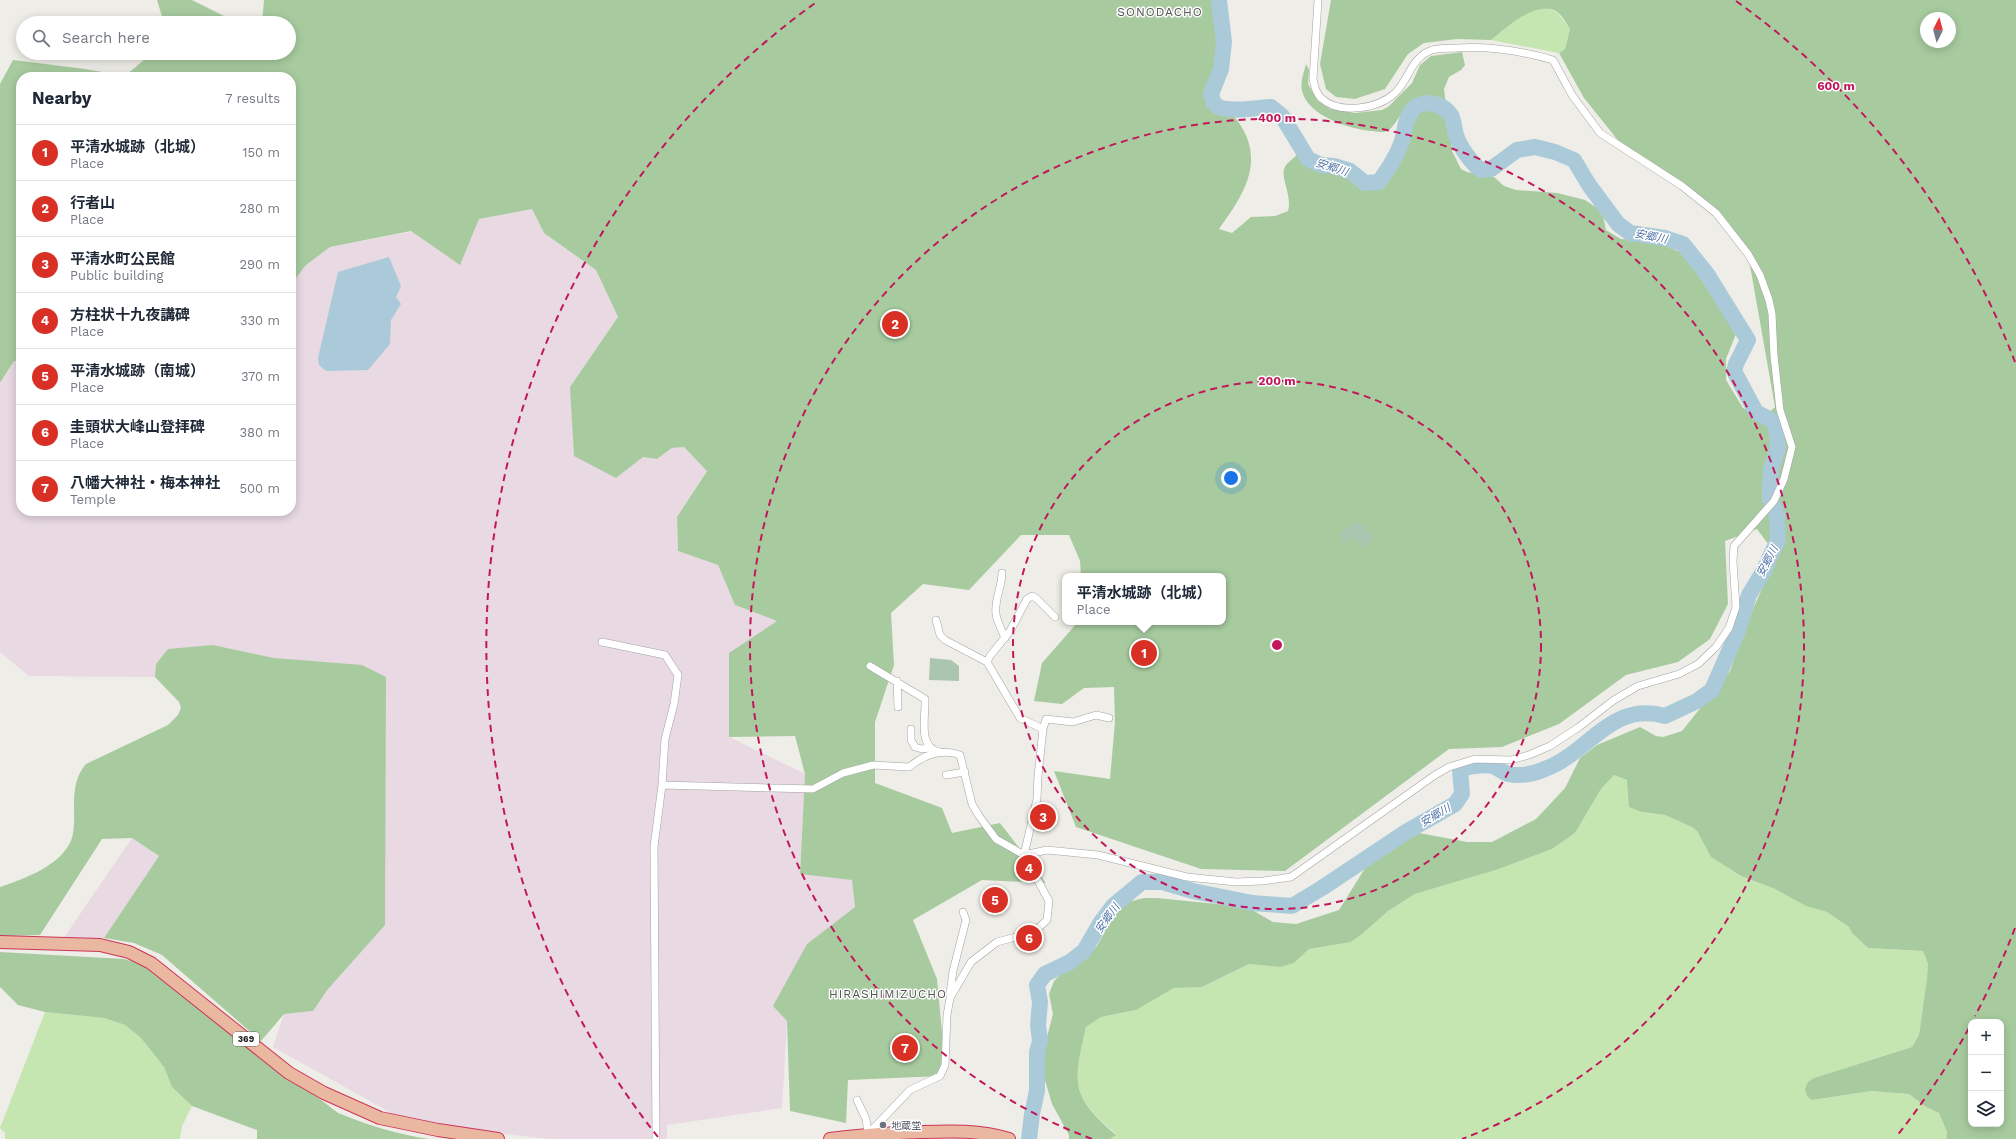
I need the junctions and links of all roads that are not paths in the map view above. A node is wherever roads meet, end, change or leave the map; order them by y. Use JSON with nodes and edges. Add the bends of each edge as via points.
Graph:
{"nodes":[{"id":1,"x":1318,"y":0,"type":"edge"},
{"id":2,"x":1002,"y":573,"type":"dead end"},
{"id":3,"x":1055,"y":617,"type":"dead end"},
{"id":4,"x":936,"y":620,"type":"dead end"},
{"id":5,"x":1005,"y":638,"type":"junction"},
{"id":6,"x":602,"y":642,"type":"dead end"},
{"id":7,"x":987,"y":662,"type":"junction"},
{"id":8,"x":870,"y":666,"type":"dead end"},
{"id":9,"x":897,"y":681,"type":"junction"},
{"id":10,"x":898,"y":707,"type":"dead end"},
{"id":11,"x":1109,"y":718,"type":"dead end"},
{"id":12,"x":911,"y":729,"type":"dead end"},
{"id":13,"x":1043,"y":729,"type":"junction"},
{"id":14,"x":930,"y":748,"type":"junction"},
{"id":15,"x":941,"y":752,"type":"junction"},
{"id":16,"x":965,"y":772,"type":"junction"},
{"id":17,"x":946,"y":775,"type":"dead end"},
{"id":18,"x":662,"y":785,"type":"junction"},
{"id":19,"x":1024,"y":855,"type":"junction"},
{"id":20,"x":963,"y":912,"type":"dead end"},
{"id":21,"x":0,"y":942,"type":"edge"},
{"id":22,"x":950,"y":998,"type":"junction"},
{"id":23,"x":857,"y":1100,"type":"dead end"},
{"id":24,"x":868,"y":1134,"type":"junction"},
{"id":25,"x":498,"y":1139,"type":"edge"},
{"id":26,"x":656,"y":1139,"type":"edge"},
{"id":27,"x":830,"y":1139,"type":"edge"},
{"id":28,"x":1009,"y":1139,"type":"edge"}],
"edges":[{"from":1,"to":19,"type":"street","via":[[1314,86],[1321,98],[1336,107],[1358,108],[1388,98],[1399,89],[1414,63],[1436,49],[1495,48],[1548,58],[1553,60],[1572,95],[1600,133],[1682,186],[1716,213],[1748,254],[1760,275],[1770,307],[1780,410],[1792,447],[1784,479],[1769,508],[1734,546],[1736,607],[1729,628],[1716,648],[1698,664],[1679,674],[1638,686],[1550,746],[1529,755],[1512,760],[1475,759],[1435,774],[1291,877],[1236,882],[1187,877],[1098,855],[1047,850]]},
{"from":2,"to":5,"type":"street","via":[[996,615]]},
{"from":3,"to":5,"type":"street","via":[[1032,596],[1027,600]]},
{"from":4,"to":7,"type":"street","via":[[940,635],[945,640]]},
{"from":5,"to":7,"type":"street"},
{"from":6,"to":18,"type":"street","via":[[664,656],[678,675],[665,740]]},
{"from":7,"to":13,"type":"street","via":[[1020,718]]},
{"from":8,"to":9,"type":"street"},
{"from":9,"to":10,"type":"street"},
{"from":9,"to":14,"type":"street","via":[[925,699],[924,735]]},
{"from":11,"to":13,"type":"street","via":[[1096,715],[1073,722],[1046,719]]},
{"from":12,"to":14,"type":"street","via":[[911,740],[915,747]]},
{"from":13,"to":19,"type":"street","via":[[1037,799]]},
{"from":14,"to":15,"type":"street"},
{"from":15,"to":16,"type":"street","via":[[960,755]]},
{"from":15,"to":18,"type":"street","via":[[918,759],[908,767],[882,764],[853,770],[812,789]]},
{"from":16,"to":17,"type":"street"},
{"from":16,"to":19,"type":"street","via":[[972,804],[979,816],[996,839]]},
{"from":18,"to":26,"type":"street","via":[[654,847]]},
{"from":19,"to":22,"type":"street","via":[[1049,901],[1047,920],[1034,932],[997,942],[971,962]]},
{"from":20,"to":22,"type":"street","via":[[966,920],[953,971]]},
{"from":21,"to":25,"type":"highway","number":"369","via":[[100,945],[129,952],[151,963],[289,1073],[324,1093],[380,1118]]},
{"from":22,"to":24,"type":"street","via":[[946,1015],[945,1065],[940,1076],[910,1090]]},
{"from":23,"to":24,"type":"street","via":[[866,1119]]},
{"from":24,"to":27,"type":"highway"},
{"from":24,"to":28,"type":"highway","via":[[965,1131],[994,1134]]}]}
